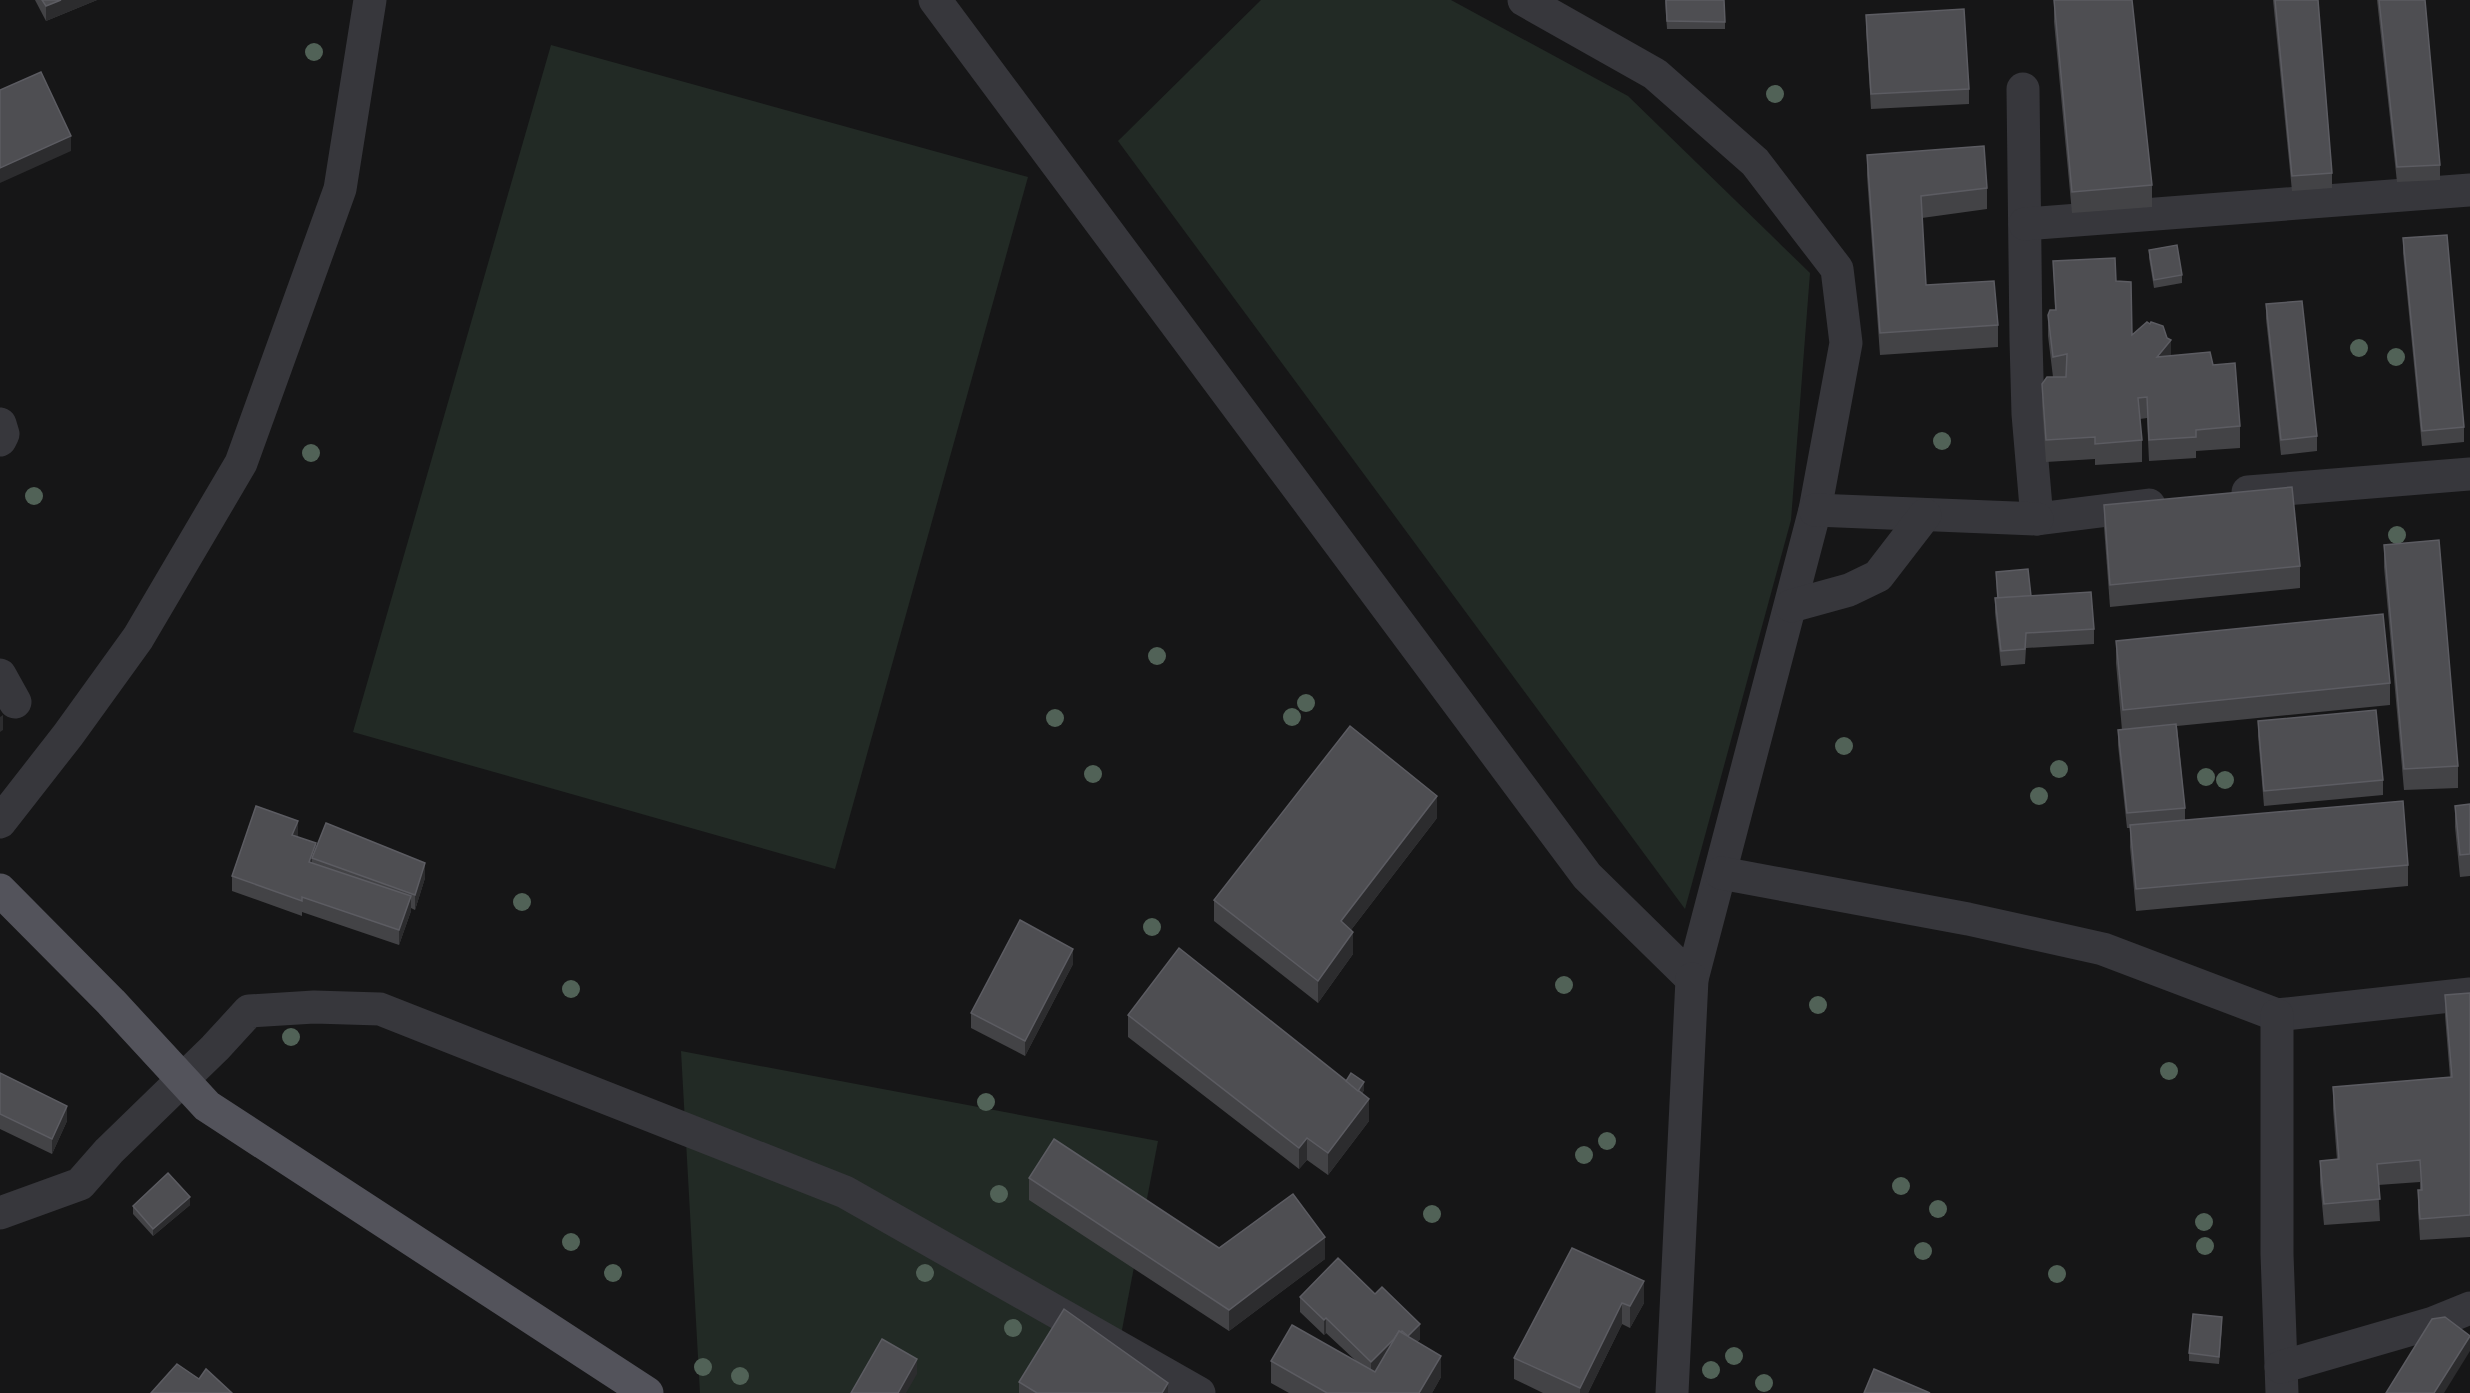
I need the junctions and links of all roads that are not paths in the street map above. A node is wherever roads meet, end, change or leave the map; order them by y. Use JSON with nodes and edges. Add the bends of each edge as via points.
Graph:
{"nodes":[{"id":1,"x":370,"y":0,"type":"edge"},
{"id":2,"x":935,"y":0,"type":"edge"},
{"id":3,"x":1524,"y":0,"type":"edge"},
{"id":4,"x":2023,"y":89,"type":"dead end"},
{"id":5,"x":2470,"y":190,"type":"edge"},
{"id":6,"x":2025,"y":224,"type":"junction"},
{"id":7,"x":0,"y":424,"type":"edge"},
{"id":8,"x":0,"y":440,"type":"edge"},
{"id":9,"x":2470,"y":474,"type":"edge"},
{"id":10,"x":2213,"y":497,"type":"edge"},
{"id":11,"x":2178,"y":501,"type":"edge"},
{"id":12,"x":1815,"y":510,"type":"junction"},
{"id":13,"x":1924,"y":515,"type":"junction"},
{"id":14,"x":2037,"y":519,"type":"junction"},
{"id":15,"x":1791,"y":606,"type":"junction"},
{"id":16,"x":0,"y":822,"type":"edge"},
{"id":17,"x":1721,"y":873,"type":"junction"},
{"id":18,"x":0,"y":890,"type":"edge"},
{"id":19,"x":1692,"y":979,"type":"junction"},
{"id":20,"x":2470,"y":994,"type":"edge"},
{"id":21,"x":2277,"y":1015,"type":"junction"},
{"id":22,"x":182,"y":1079,"type":"junction"},
{"id":23,"x":0,"y":1212,"type":"edge"},
{"id":24,"x":2470,"y":1308,"type":"edge"},
{"id":25,"x":2281,"y":1380,"type":"edge"},
{"id":26,"x":647,"y":1393,"type":"edge"},
{"id":27,"x":1199,"y":1393,"type":"edge"},
{"id":28,"x":1672,"y":1393,"type":"edge"}],
"edges":[{"from":1,"to":16,"type":"street","via":[[340,189],[241,463],[138,638]]},
{"from":2,"to":19,"type":"street","via":[[1587,876]]},
{"from":3,"to":12,"type":"street","via":[[1655,74],[1755,162],[1837,269],[1846,343]]},
{"from":4,"to":6,"type":"street"},
{"from":5,"to":6,"type":"street"},
{"from":6,"to":14,"type":"street","via":[[2028,414]]},
{"from":7,"to":8,"type":"street"},
{"from":9,"to":10,"type":"street"},
{"from":11,"to":14,"type":"street"},
{"from":12,"to":13,"type":"street"},
{"from":12,"to":15,"type":"street"},
{"from":13,"to":14,"type":"street"},
{"from":13,"to":15,"type":"street","via":[[1878,576],[1849,590]]},
{"from":15,"to":17,"type":"street"},
{"from":17,"to":19,"type":"street"},
{"from":17,"to":21,"type":"street","via":[[1968,919],[2103,949]]},
{"from":18,"to":22,"type":"main road"},
{"from":19,"to":28,"type":"street"},
{"from":20,"to":21,"type":"street"},
{"from":21,"to":25,"type":"street"},
{"from":22,"to":23,"type":"street","via":[[80,1184]]},
{"from":22,"to":26,"type":"main road","via":[[207,1106]]},
{"from":22,"to":27,"type":"street","via":[[249,1011],[314,1007],[380,1009],[845,1192]]},
{"from":24,"to":25,"type":"street"}]}
